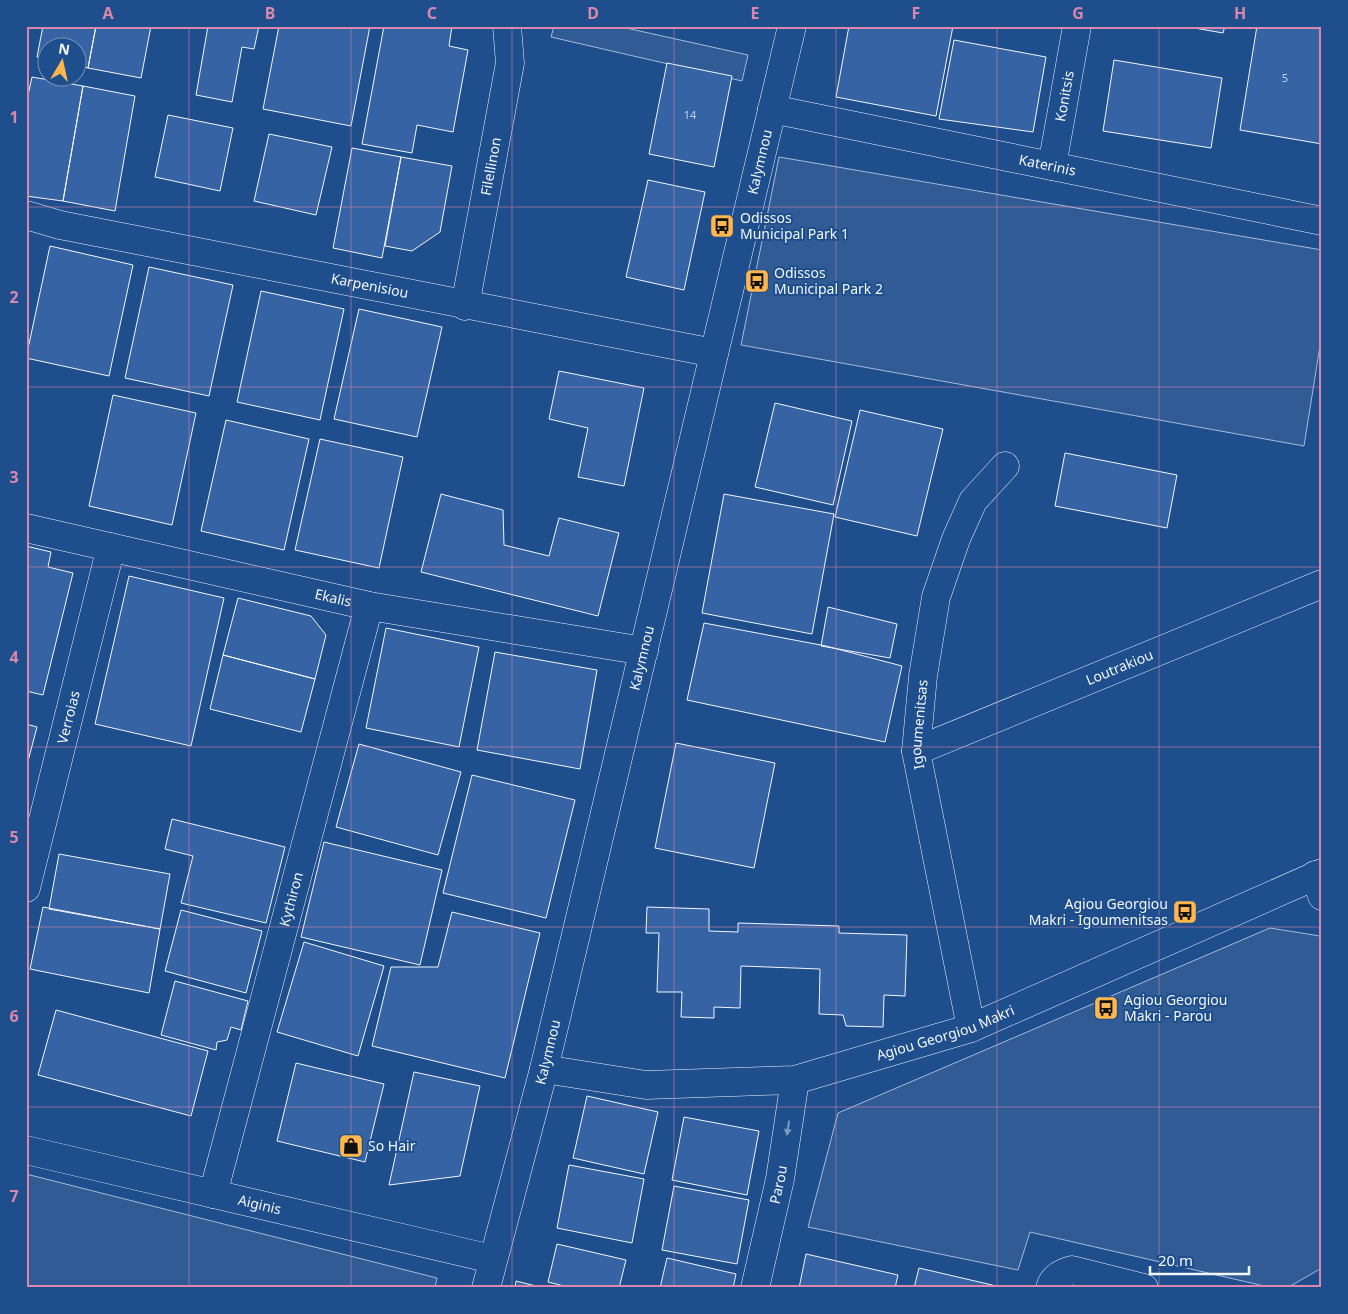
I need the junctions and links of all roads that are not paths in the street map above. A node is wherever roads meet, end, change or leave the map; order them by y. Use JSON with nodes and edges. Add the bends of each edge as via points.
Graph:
{"nodes":[{"id":1,"x":507,"y":26,"type":"edge"},
{"id":2,"x":792,"y":26,"type":"edge"},
{"id":3,"x":1077,"y":26,"type":"edge"},
{"id":4,"x":772,"y":109,"type":"junction"},
{"id":5,"x":1052,"y":166,"type":"junction"},
{"id":6,"x":26,"y":215,"type":"edge"},
{"id":7,"x":1322,"y":221,"type":"edge"},
{"id":8,"x":465,"y":306,"type":"junction"},
{"id":9,"x":714,"y":353,"type":"junction"},
{"id":10,"x":1005,"y":466,"type":"dead end"},
{"id":11,"x":26,"y":528,"type":"edge"},
{"id":12,"x":111,"y":547,"type":"junction"},
{"id":13,"x":1322,"y":584,"type":"edge"},
{"id":14,"x":369,"y":606,"type":"junction"},
{"id":15,"x":644,"y":651,"type":"junction"},
{"id":16,"x":916,"y":751,"type":"junction"},
{"id":17,"x":1320,"y":882,"type":"edge"},
{"id":18,"x":26,"y":888,"type":"edge"},
{"id":19,"x":971,"y":1028,"type":"junction"},
{"id":20,"x":544,"y":1069,"type":"junction"},
{"id":21,"x":795,"y":1080,"type":"junction"},
{"id":22,"x":26,"y":1150,"type":"edge"},
{"id":23,"x":213,"y":1194,"type":"junction"},
{"id":24,"x":492,"y":1259,"type":"junction"},
{"id":25,"x":486,"y":1288,"type":"edge"},
{"id":26,"x":755,"y":1288,"type":"edge"},
{"id":27,"x":1050,"y":1288,"type":"edge"},
{"id":28,"x":1144,"y":1288,"type":"edge"}],
"edges":[{"from":1,"to":8,"type":"street","name":"Filellinon","via":[[510,63]]},
{"from":2,"to":4,"type":"street","name":"Kalymnou"},
{"from":3,"to":5,"type":"street","name":"Konitsis"},
{"from":4,"to":5,"type":"street","name":"Katerinis"},
{"from":4,"to":9,"type":"street","name":"Kalymnou"},
{"from":5,"to":7,"type":"street","name":"Katerinis"},
{"from":6,"to":8,"type":"street","name":"Karpenisiou","via":[[60,225]]},
{"from":8,"to":9,"type":"street","name":"Karpenisiou"},
{"from":9,"to":15,"type":"street","name":"Kalymnou"},
{"from":10,"to":16,"type":"street","name":"Igoumenitsas","via":[[973,500],[936,597],[923,676]]},
{"from":11,"to":12,"type":"street","name":"Ekalis"},
{"from":12,"to":14,"type":"street","name":"Ekalis"},
{"from":12,"to":18,"type":"street","name":"Verroias"},
{"from":13,"to":16,"type":"street","name":"Loutrakiou"},
{"from":14,"to":15,"type":"street","name":"Ekalis"},
{"from":14,"to":23,"type":"street","name":"Kythiron"},
{"from":15,"to":20,"type":"street","name":"Kalymnou"},
{"from":16,"to":19,"type":"street","name":"Igoumenitsas"},
{"from":17,"to":19,"type":"street","name":"Agiou Georgiou Makri"},
{"from":19,"to":21,"type":"street","name":"Agiou Georgiou Makri"},
{"from":20,"to":21,"type":"street","name":"Agiou Georgiou Makri","via":[[646,1085]]},
{"from":20,"to":24,"type":"street","name":"Kalymnou"},
{"from":21,"to":26,"type":"street","name":"Parou","one_way":true,"via":[[780,1179]]},
{"from":22,"to":23,"type":"street","name":"Aiginis"},
{"from":23,"to":24,"type":"street","name":"Aiginis"},
{"from":24,"to":25,"type":"street","name":"Kalymnou"},
{"from":27,"to":28,"type":"street","via":[[1061,1273],[1072,1270]]}]}
